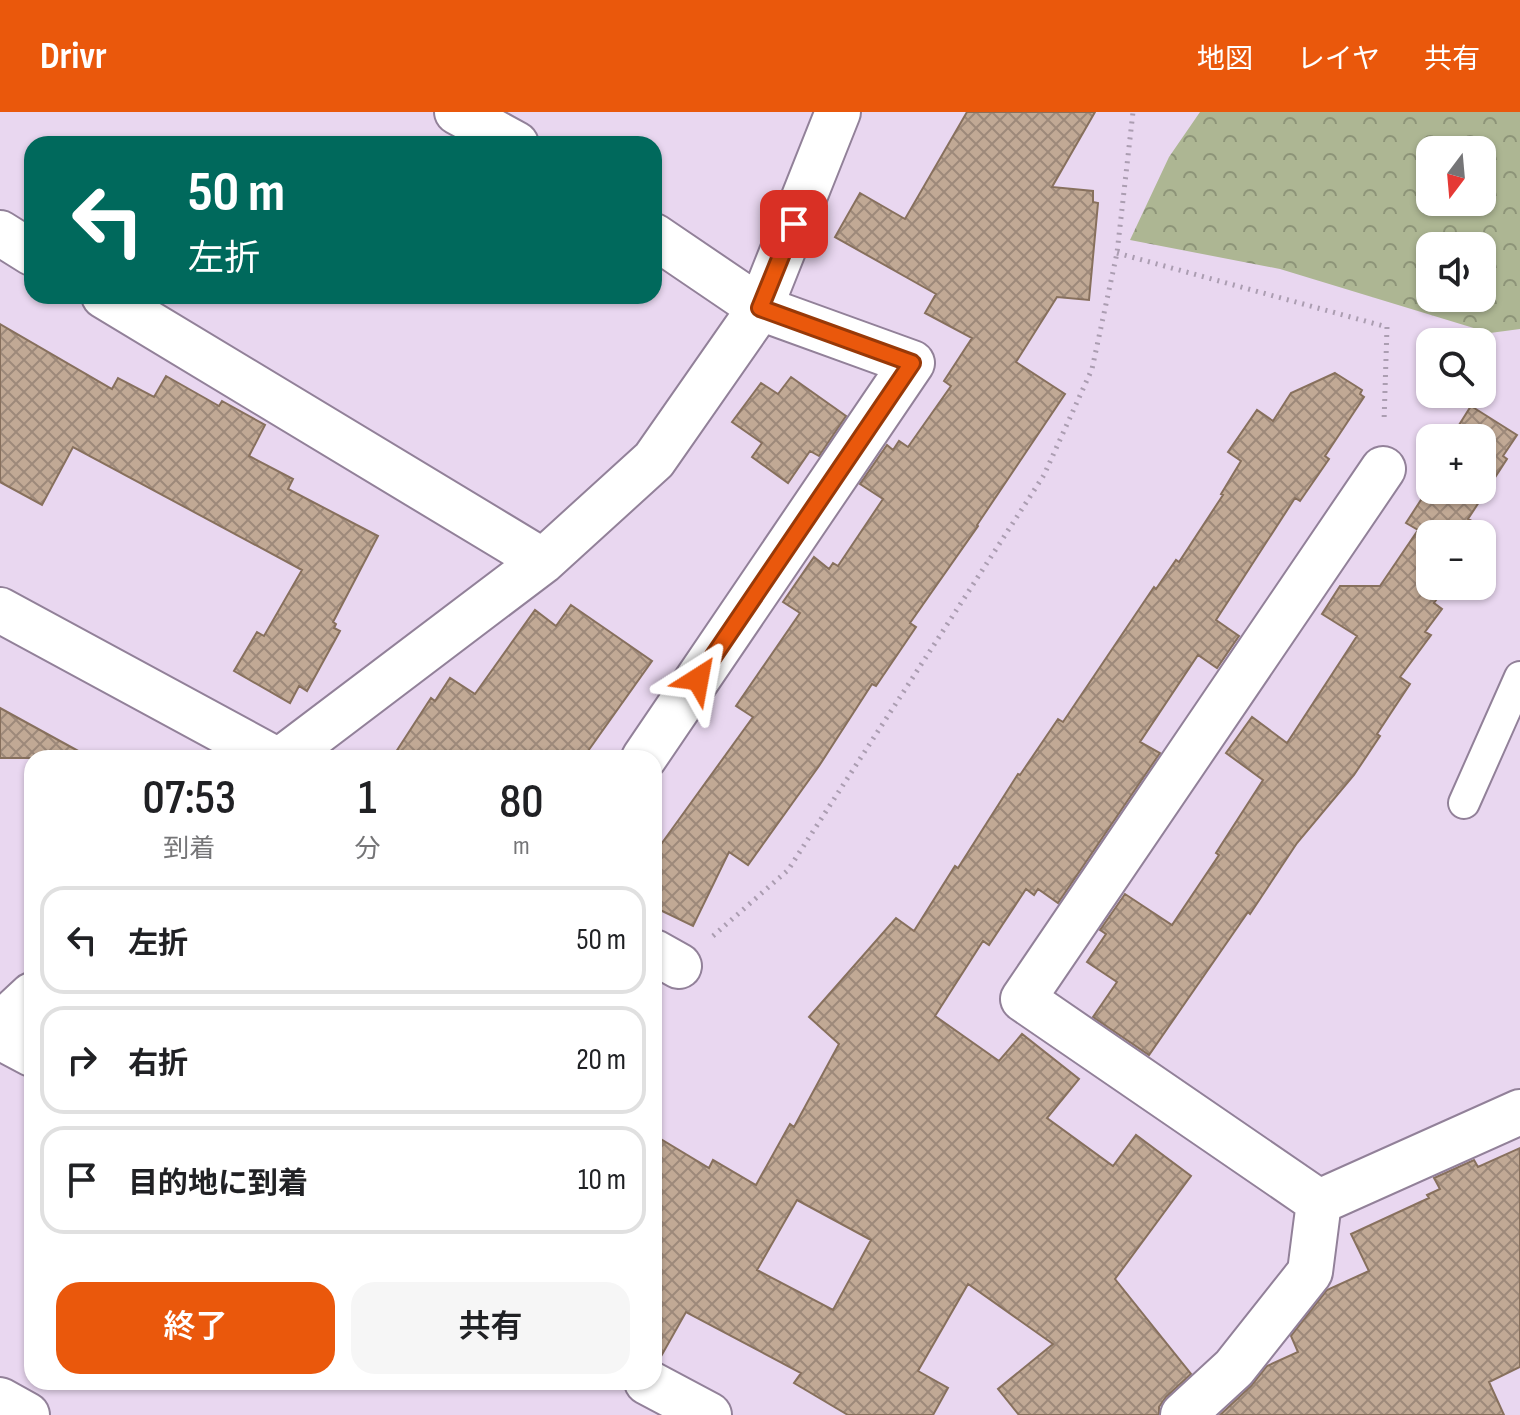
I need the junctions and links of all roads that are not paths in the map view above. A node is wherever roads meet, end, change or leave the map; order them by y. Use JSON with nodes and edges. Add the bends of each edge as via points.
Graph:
{"nodes":[{"id":1,"x":457,"y":112,"type":"edge"},
{"id":2,"x":516,"y":112,"type":"edge"},
{"id":3,"x":838,"y":112,"type":"edge"},
{"id":4,"x":502,"y":136,"type":"edge"},
{"id":5,"x":517,"y":136,"type":"edge"},
{"id":6,"x":0,"y":233,"type":"edge"},
{"id":7,"x":662,"y":241,"type":"edge"},
{"id":8,"x":24,"y":248,"type":"edge"},
{"id":9,"x":117,"y":304,"type":"edge"},
{"id":10,"x":760,"y":308,"type":"junction"},
{"id":11,"x":1383,"y":469,"type":"road end"},
{"id":12,"x":543,"y":561,"type":"junction"},
{"id":13,"x":0,"y":610,"type":"edge"},
{"id":14,"x":1520,"y":677,"type":"edge"},
{"id":15,"x":258,"y":750,"type":"edge"},
{"id":16,"x":294,"y":750,"type":"edge"},
{"id":17,"x":649,"y":750,"type":"edge"},
{"id":18,"x":1464,"y":803,"type":"dead end"},
{"id":19,"x":24,"y":1002,"type":"edge"},
{"id":20,"x":0,"y":1025,"type":"edge"},
{"id":21,"x":0,"y":1037,"type":"edge"},
{"id":22,"x":24,"y":1050,"type":"edge"},
{"id":23,"x":1520,"y":1112,"type":"edge"},
{"id":24,"x":1319,"y":1202,"type":"junction"},
{"id":25,"x":662,"y":1390,"type":"edge"},
{"id":26,"x":0,"y":1400,"type":"edge"},
{"id":27,"x":27,"y":1415,"type":"edge"},
{"id":28,"x":709,"y":1415,"type":"edge"},
{"id":29,"x":1183,"y":1415,"type":"edge"}],
"edges":[{"from":1,"to":4,"type":"street"},
{"from":2,"to":5,"type":"street"},
{"from":3,"to":10,"type":"street"},
{"from":6,"to":8,"type":"street"},
{"from":7,"to":10,"type":"street"},
{"from":9,"to":12,"type":"street"},
{"from":10,"to":12,"type":"street","via":[[654,460]]},
{"from":10,"to":17,"type":"street","via":[[912,363]]},
{"from":11,"to":24,"type":"street","via":[[1023,999]]},
{"from":12,"to":16,"type":"street"},
{"from":13,"to":15,"type":"street"},
{"from":14,"to":18,"type":"lane"},
{"from":19,"to":20,"type":"street"},
{"from":21,"to":22,"type":"street"},
{"from":23,"to":24,"type":"street"},
{"from":24,"to":29,"type":"street","via":[[1310,1272],[1234,1368]]},
{"from":25,"to":28,"type":"street"},
{"from":26,"to":27,"type":"street"}]}
